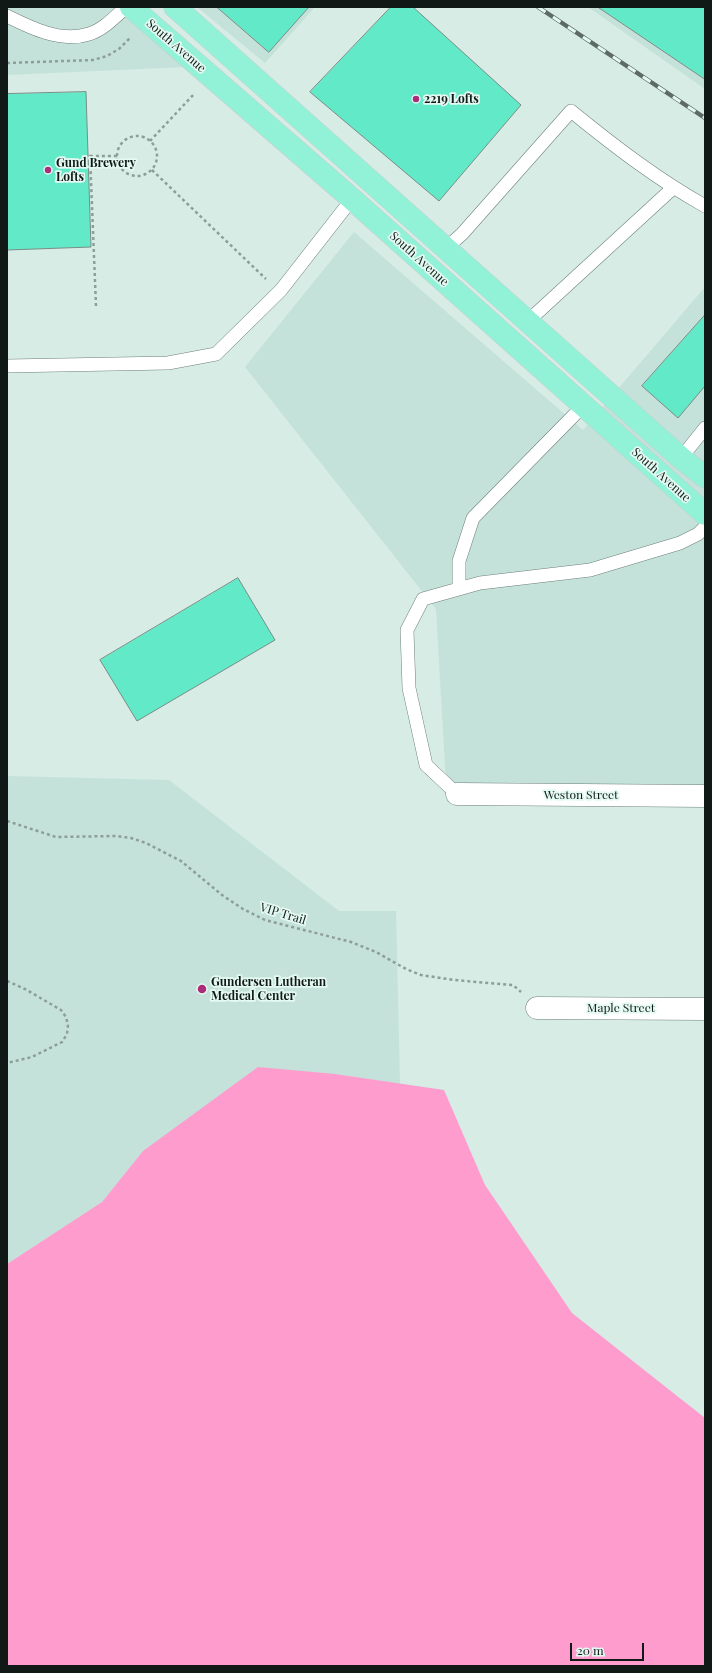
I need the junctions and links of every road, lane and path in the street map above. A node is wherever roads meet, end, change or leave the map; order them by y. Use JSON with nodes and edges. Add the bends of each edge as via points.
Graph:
{"nodes":[{"id":1,"x":126,"y":7,"type":"edge"},
{"id":2,"x":131,"y":7,"type":"edge"},
{"id":3,"x":176,"y":7,"type":"edge"},
{"id":4,"x":7,"y":16,"type":"edge"},
{"id":5,"x":198,"y":89,"type":"dead end"},
{"id":6,"x":150,"y":141,"type":"junction"},
{"id":7,"x":117,"y":156,"type":"junction"},
{"id":8,"x":152,"y":170,"type":"junction"},
{"id":9,"x":673,"y":188,"type":"junction"},
{"id":10,"x":352,"y":199,"type":"junction"},
{"id":11,"x":705,"y":206,"type":"edge"},
{"id":12,"x":445,"y":249,"type":"junction"},
{"id":13,"x":280,"y":291,"type":"junction"},
{"id":14,"x":96,"y":306,"type":"dead end"},
{"id":15,"x":527,"y":322,"type":"junction"},
{"id":16,"x":7,"y":366,"type":"edge"},
{"id":17,"x":583,"y":406,"type":"junction"},
{"id":18,"x":705,"y":428,"type":"edge"},
{"id":19,"x":681,"y":458,"type":"junction"},
{"id":20,"x":705,"y":477,"type":"edge"},
{"id":21,"x":705,"y":514,"type":"edge"},
{"id":22,"x":705,"y":527,"type":"edge"},
{"id":23,"x":459,"y":589,"type":"junction"},
{"id":24,"x":457,"y":794,"type":"joint"},
{"id":25,"x":705,"y":796,"type":"edge"},
{"id":26,"x":7,"y":821,"type":"edge"},
{"id":27,"x":7,"y":981,"type":"edge"},
{"id":28,"x":537,"y":1008,"type":"joint"},
{"id":29,"x":705,"y":1009,"type":"edge"},
{"id":30,"x":7,"y":1063,"type":"edge"}],
"edges":[{"from":1,"to":4,"type":"lane","via":[[105,25],[89,34],[67,37],[35,30]]},
{"from":2,"to":10,"type":"highway","name":"South Avenue"},
{"from":3,"to":12,"type":"highway","name":"South Avenue"},
{"from":5,"to":6,"type":"path"},
{"from":6,"to":7,"type":"path","via":[[142,136],[130,137],[120,145]]},
{"from":6,"to":8,"type":"path","via":[[158,154]]},
{"from":7,"to":8,"type":"path","via":[[121,169],[133,176],[146,174]]},
{"from":7,"to":14,"type":"path","via":[[90,156]]},
{"from":8,"to":13,"type":"path"},
{"from":9,"to":11,"type":"lane"},
{"from":9,"to":12,"type":"lane","via":[[624,154],[571,111],[467,228]]},
{"from":9,"to":15,"type":"lane"},
{"from":10,"to":13,"type":"lane"},
{"from":10,"to":17,"type":"highway","name":"South Avenue"},
{"from":12,"to":15,"type":"highway","name":"South Avenue"},
{"from":13,"to":16,"type":"lane","via":[[216,354],[168,363]]},
{"from":15,"to":19,"type":"highway","name":"South Avenue"},
{"from":17,"to":21,"type":"highway","name":"South Avenue"},
{"from":17,"to":23,"type":"lane","via":[[473,518],[459,561]]},
{"from":18,"to":19,"type":"lane"},
{"from":19,"to":20,"type":"highway","name":"South Avenue"},
{"from":22,"to":23,"type":"lane","via":[[698,534],[680,542],[590,570],[480,583]]},
{"from":23,"to":24,"type":"lane","via":[[423,599],[407,630],[409,688],[426,765]]},
{"from":24,"to":25,"type":"street","name":"Weston Street"},
{"from":26,"to":28,"type":"path","name":"VIP Trail","via":[[56,837],[116,836],[146,843],[181,861],[222,896],[265,920],[351,942],[426,976],[513,984]]},
{"from":27,"to":30,"type":"path","via":[[61,1010],[68,1025],[67,1034],[62,1042],[32,1057]]},
{"from":28,"to":29,"type":"street","name":"Maple Street"}]}
